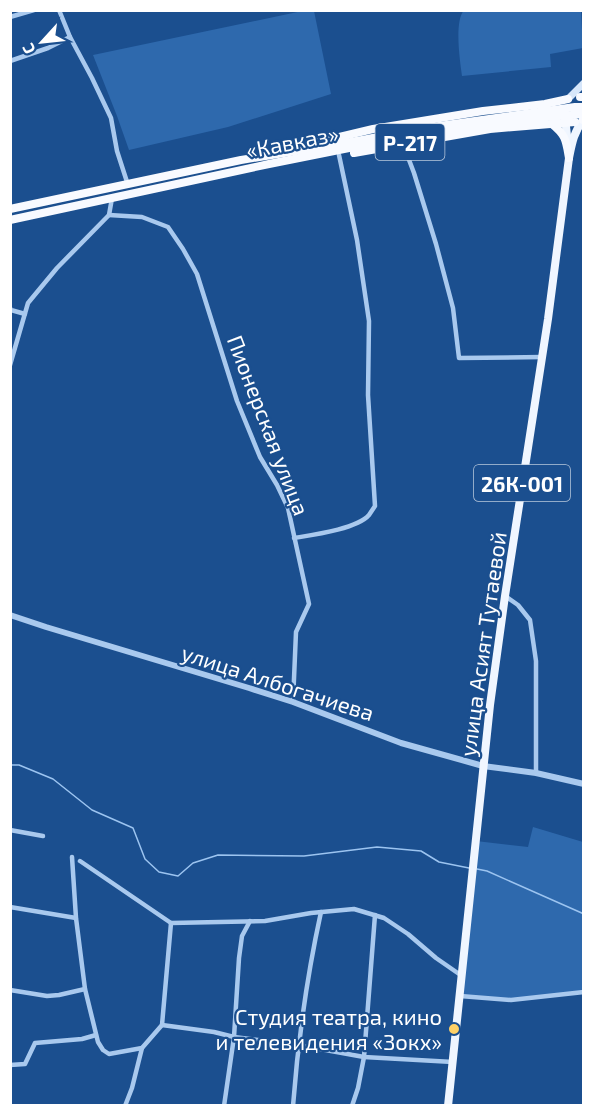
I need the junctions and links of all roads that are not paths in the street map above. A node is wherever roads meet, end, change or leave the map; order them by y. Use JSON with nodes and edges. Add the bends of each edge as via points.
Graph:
{"nodes":[{"id":1,"x":34,"y":10,"type":"edge"},
{"id":2,"x":59,"y":10,"type":"edge"},
{"id":3,"x":10,"y":17,"type":"edge"},
{"id":4,"x":70,"y":37,"type":"junction"},
{"id":5,"x":10,"y":61,"type":"edge"},
{"id":6,"x":584,"y":82,"type":"edge"},
{"id":7,"x":582,"y":97,"type":"edge"},
{"id":8,"x":568,"y":99,"type":"junction"},
{"id":9,"x":584,"y":107,"type":"edge"},
{"id":10,"x":584,"y":114,"type":"edge"},
{"id":11,"x":565,"y":119,"type":"junction"},
{"id":12,"x":581,"y":121,"type":"edge"},
{"id":13,"x":552,"y":124,"type":"junction"},
{"id":14,"x":358,"y":144,"type":"junction"},
{"id":15,"x":403,"y":144,"type":"junction"},
{"id":16,"x":277,"y":153,"type":"junction"},
{"id":17,"x":339,"y":155,"type":"junction"},
{"id":18,"x":569,"y":158,"type":"junction"},
{"id":19,"x":269,"y":164,"type":"junction"},
{"id":20,"x":128,"y":185,"type":"junction"},
{"id":21,"x":112,"y":198,"type":"junction"},
{"id":22,"x":10,"y":209,"type":"edge"},
{"id":23,"x":108,"y":215,"type":"junction"},
{"id":24,"x":10,"y":220,"type":"edge"},
{"id":25,"x":10,"y":308,"type":"edge"},
{"id":26,"x":25,"y":314,"type":"junction"},
{"id":27,"x":542,"y":357,"type":"junction"},
{"id":28,"x":10,"y":365,"type":"edge"},
{"id":29,"x":294,"y":538,"type":"junction"},
{"id":30,"x":505,"y":596,"type":"junction"},
{"id":31,"x":10,"y":615,"type":"edge"},
{"id":32,"x":293,"y":702,"type":"junction"},
{"id":33,"x":483,"y":766,"type":"junction"},
{"id":34,"x":536,"y":773,"type":"junction"},
{"id":35,"x":584,"y":784,"type":"edge"},
{"id":36,"x":10,"y":830,"type":"edge"},
{"id":37,"x":43,"y":836,"type":"dead end"},
{"id":38,"x":72,"y":857,"type":"dead end"},
{"id":39,"x":80,"y":861,"type":"dead end"},
{"id":40,"x":10,"y":908,"type":"edge"},
{"id":41,"x":321,"y":912,"type":"junction"},
{"id":42,"x":375,"y":915,"type":"junction"},
{"id":43,"x":76,"y":918,"type":"junction"},
{"id":44,"x":250,"y":921,"type":"junction"},
{"id":45,"x":171,"y":923,"type":"junction"},
{"id":46,"x":462,"y":976,"type":"junction"},
{"id":47,"x":85,"y":989,"type":"junction"},
{"id":48,"x":10,"y":990,"type":"edge"},
{"id":49,"x":584,"y":992,"type":"edge"},
{"id":50,"x":460,"y":996,"type":"junction"},
{"id":51,"x":162,"y":1025,"type":"junction"},
{"id":52,"x":96,"y":1035,"type":"junction"},
{"id":53,"x":234,"y":1037,"type":"junction"},
{"id":54,"x":298,"y":1045,"type":"junction"},
{"id":55,"x":142,"y":1048,"type":"junction"},
{"id":56,"x":364,"y":1057,"type":"junction"},
{"id":57,"x":453,"y":1062,"type":"junction"},
{"id":58,"x":10,"y":1065,"type":"edge"},
{"id":59,"x":125,"y":1106,"type":"edge"},
{"id":60,"x":224,"y":1106,"type":"edge"},
{"id":61,"x":293,"y":1106,"type":"edge"},
{"id":62,"x":352,"y":1106,"type":"edge"},
{"id":63,"x":448,"y":1106,"type":"edge"}],
"edges":[{"from":1,"to":3,"type":"street"},
{"from":2,"to":4,"type":"street"},
{"from":4,"to":5,"type":"street"},
{"from":4,"to":20,"type":"street","via":[[111,118]]},
{"from":6,"to":8,"type":"main road"},
{"from":7,"to":8,"type":"main road"},
{"from":8,"to":11,"type":"main road"},
{"from":8,"to":16,"type":"highway","via":[[373,129]]},
{"from":9,"to":14,"type":"highway","name":"«Кавказ»","number":"Р-217","bridge":true,"via":[[425,128]]},
{"from":10,"to":14,"type":"highway","name":"«Кавказ»","number":"Р-217","bridge":true},
{"from":11,"to":12,"type":"highway"},
{"from":11,"to":13,"type":"highway"},
{"from":11,"to":18,"type":"main road"},
{"from":12,"to":18,"type":"main road","name":"улица Асият Тутаевой"},
{"from":13,"to":15,"type":"highway","number":"Р-217","via":[[490,129]]},
{"from":13,"to":18,"type":"highway","via":[[566,140]]},
{"from":14,"to":16,"type":"highway","name":"«Кавказ»","number":"Р-217"},
{"from":14,"to":19,"type":"highway","name":"«Кавказ»","number":"Р-217"},
{"from":15,"to":17,"type":"highway","number":"Р-217"},
{"from":15,"to":27,"type":"street","via":[[453,308],[459,358]]},
{"from":16,"to":20,"type":"highway","name":"«Кавказ»","number":"Р-217"},
{"from":17,"to":19,"type":"highway","number":"Р-217"},
{"from":17,"to":29,"type":"street","via":[[369,321],[368,395],[375,506],[368,517],[353,524]]},
{"from":18,"to":27,"type":"main road","name":"улица Асият Тутаевой","number":"26К-001"},
{"from":19,"to":21,"type":"highway","name":"«Кавказ»","number":"Р-217"},
{"from":20,"to":22,"type":"highway","name":"«Кавказ»","number":"Р-217"},
{"from":21,"to":23,"type":"street"},
{"from":21,"to":24,"type":"highway","name":"«Кавказ»","number":"Р-217"},
{"from":23,"to":26,"type":"street","via":[[57,268],[28,303]]},
{"from":23,"to":29,"type":"street","name":"Пионерская улица","via":[[142,217],[168,227],[183,249],[197,274],[237,400],[260,457],[288,508]]},
{"from":25,"to":26,"type":"street"},
{"from":26,"to":28,"type":"street"},
{"from":27,"to":30,"type":"main road","name":"улица Асият Тутаевой","number":"26К-001"},
{"from":29,"to":32,"type":"street","name":"Пионерская улица","via":[[309,604],[296,632]]},
{"from":30,"to":33,"type":"main road","name":"улица Асият Тутаевой","number":"26К-001"},
{"from":30,"to":34,"type":"street","via":[[530,620],[536,661]]},
{"from":31,"to":32,"type":"street","name":"улица Албогачиева"},
{"from":32,"to":33,"type":"street","name":"улица Албогачиева","via":[[401,742]]},
{"from":33,"to":34,"type":"street","name":"улица Албогачиева"},
{"from":33,"to":46,"type":"main road","name":"улица Асият Тутаевой","number":"26К-001"},
{"from":34,"to":35,"type":"street","name":"улица Албогачиева"},
{"from":36,"to":37,"type":"street"},
{"from":38,"to":43,"type":"street"},
{"from":39,"to":45,"type":"street"},
{"from":40,"to":43,"type":"street"},
{"from":41,"to":42,"type":"street","via":[[354,909]]},
{"from":41,"to":44,"type":"street"},
{"from":41,"to":54,"type":"street"},
{"from":42,"to":46,"type":"street","via":[[408,934]]},
{"from":42,"to":56,"type":"street"},
{"from":43,"to":47,"type":"street"},
{"from":44,"to":45,"type":"street"},
{"from":44,"to":53,"type":"street","via":[[242,936]]},
{"from":45,"to":51,"type":"street"},
{"from":46,"to":50,"type":"main road","name":"улица Асият Тутаевой","number":"26К-001"},
{"from":47,"to":48,"type":"street","via":[[47,996]]},
{"from":47,"to":52,"type":"street"},
{"from":49,"to":50,"type":"street","via":[[511,1000]]},
{"from":50,"to":57,"type":"main road","name":"улица Асият Тутаевой","number":"26К-001"},
{"from":51,"to":53,"type":"street"},
{"from":51,"to":55,"type":"street"},
{"from":52,"to":55,"type":"street","via":[[101,1048],[108,1053]]},
{"from":52,"to":58,"type":"street","via":[[35,1043],[25,1064]]},
{"from":53,"to":54,"type":"street"},
{"from":53,"to":60,"type":"street"},
{"from":54,"to":56,"type":"street"},
{"from":54,"to":61,"type":"street"},
{"from":55,"to":59,"type":"street"},
{"from":56,"to":57,"type":"street"},
{"from":56,"to":62,"type":"street"},
{"from":57,"to":63,"type":"main road","name":"улица Асият Тутаевой","number":"26К-001"}]}
